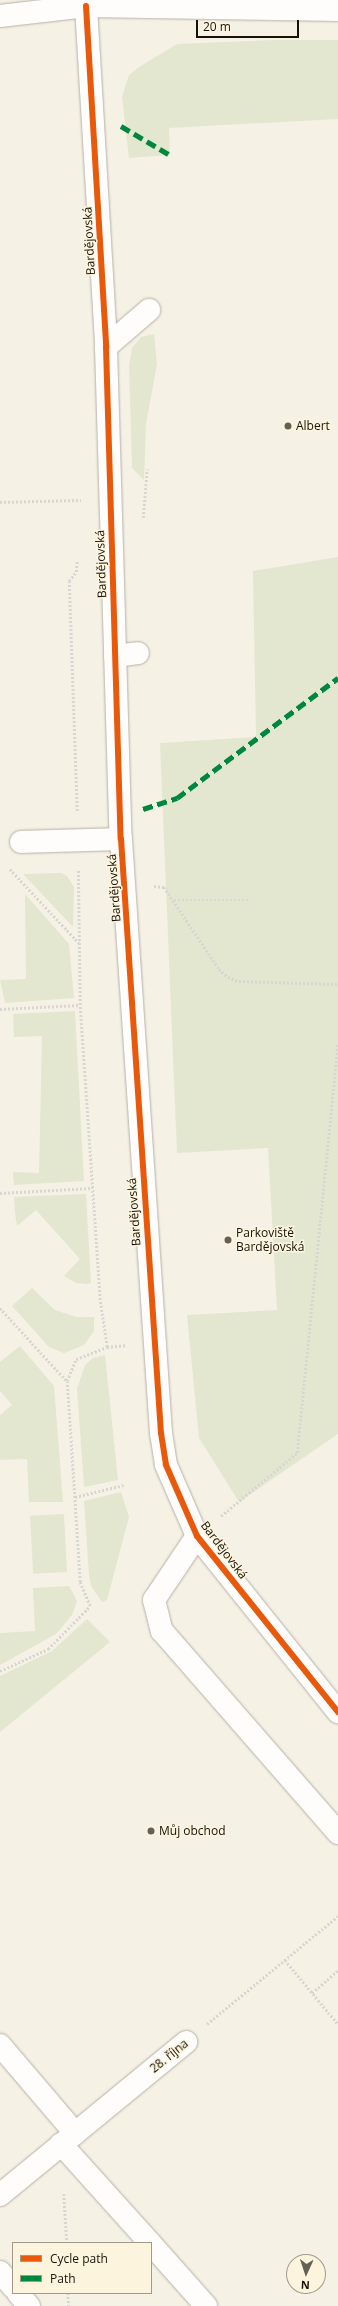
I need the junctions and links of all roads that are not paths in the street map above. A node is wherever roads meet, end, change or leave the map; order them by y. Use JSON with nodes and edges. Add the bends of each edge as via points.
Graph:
{"nodes":[{"id":1,"x":48,"y":5,"type":"edge"},
{"id":2,"x":86,"y":6,"type":"junction"},
{"id":3,"x":338,"y":10,"type":"edge"},
{"id":4,"x":0,"y":16,"type":"edge"},
{"id":5,"x":149,"y":310,"type":"dead end"},
{"id":6,"x":106,"y":347,"type":"junction"},
{"id":7,"x":138,"y":654,"type":"dead end"},
{"id":8,"x":115,"y":656,"type":"junction"},
{"id":9,"x":121,"y":838,"type":"junction"},
{"id":10,"x":21,"y":842,"type":"dead end"},
{"id":11,"x":197,"y":1536,"type":"junction"},
{"id":12,"x":338,"y":1712,"type":"edge"},
{"id":13,"x":338,"y":1833,"type":"edge"},
{"id":14,"x":186,"y":2042,"type":"road end"},
{"id":15,"x":0,"y":2045,"type":"edge"},
{"id":16,"x":68,"y":2139,"type":"junction"},
{"id":17,"x":0,"y":2194,"type":"edge"},
{"id":18,"x":148,"y":2242,"type":"edge"},
{"id":19,"x":152,"y":2246,"type":"edge"},
{"id":20,"x":0,"y":2272,"type":"edge"},
{"id":21,"x":12,"y":2286,"type":"edge"},
{"id":22,"x":19,"y":2294,"type":"edge"},
{"id":23,"x":29,"y":2306,"type":"edge"},
{"id":24,"x":206,"y":2306,"type":"edge"}],
"edges":[{"from":1,"to":2,"type":"street"},
{"from":1,"to":4,"type":"street"},
{"from":2,"to":3,"type":"street"},
{"from":2,"to":6,"type":"street","name":"Bardějovská"},
{"from":5,"to":6,"type":"street"},
{"from":6,"to":8,"type":"street","name":"Bardějovská"},
{"from":7,"to":8,"type":"street"},
{"from":8,"to":9,"type":"street","name":"Bardějovská"},
{"from":9,"to":10,"type":"street"},
{"from":9,"to":11,"type":"street","name":"Bardějovská","via":[[161,1433],[166,1465]]},
{"from":11,"to":12,"type":"street","name":"Bardějovská"},
{"from":11,"to":13,"type":"street","name":"Bardějovská","via":[[154,1600],[162,1631]]},
{"from":14,"to":16,"type":"street","name":"28. října"},
{"from":15,"to":16,"type":"street"},
{"from":16,"to":17,"type":"street","name":"28. října"},
{"from":16,"to":18,"type":"street"},
{"from":19,"to":24,"type":"street"},
{"from":20,"to":21,"type":"street"},
{"from":22,"to":23,"type":"street"}]}
